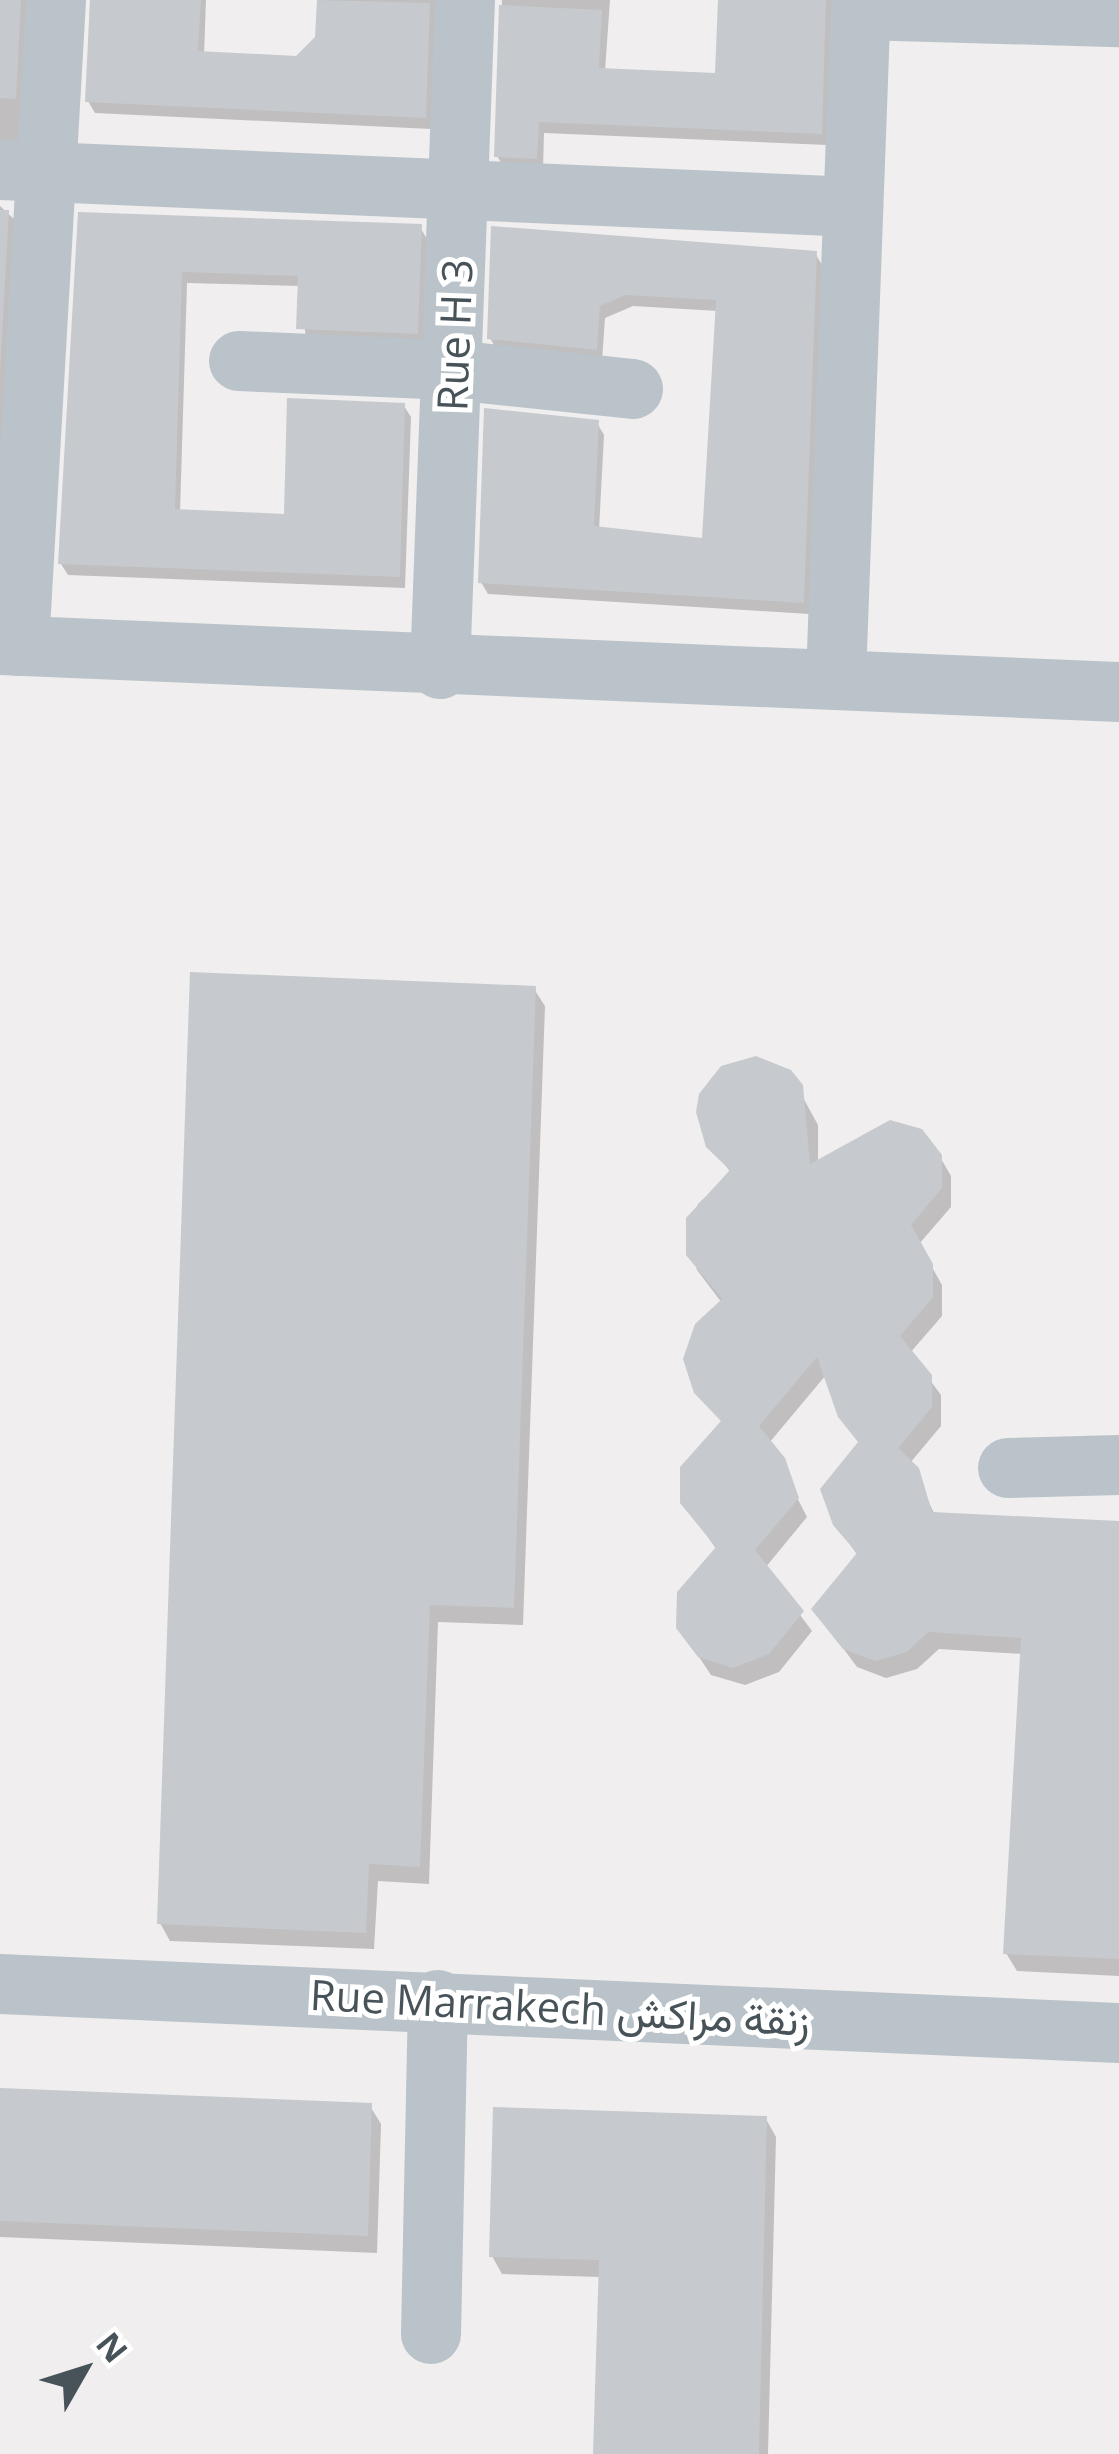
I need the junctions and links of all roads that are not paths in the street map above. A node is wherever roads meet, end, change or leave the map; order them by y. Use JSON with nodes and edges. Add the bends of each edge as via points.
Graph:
{"nodes":[{"id":1,"x":56,"y":0,"type":"edge"},
{"id":2,"x":466,"y":0,"type":"edge"},
{"id":3,"x":861,"y":5,"type":"edge"},
{"id":4,"x":1119,"y":16,"type":"edge"},
{"id":5,"x":24,"y":171,"type":"edge"},
{"id":6,"x":459,"y":190,"type":"junction"},
{"id":7,"x":854,"y":207,"type":"junction"},
{"id":8,"x":239,"y":361,"type":"dead end"},
{"id":9,"x":452,"y":370,"type":"junction"},
{"id":10,"x":633,"y":389,"type":"dead end"},
{"id":11,"x":17,"y":397,"type":"edge"},
{"id":12,"x":9,"y":645,"type":"edge"},
{"id":13,"x":440,"y":669,"type":"junction"},
{"id":14,"x":836,"y":678,"type":"junction"},
{"id":15,"x":1119,"y":692,"type":"edge"},
{"id":16,"x":1119,"y":1465,"type":"edge"},
{"id":17,"x":1008,"y":1468,"type":"dead end"},
{"id":18,"x":0,"y":1984,"type":"edge"},
{"id":19,"x":438,"y":2000,"type":"junction"},
{"id":20,"x":1119,"y":2032,"type":"edge"},
{"id":21,"x":431,"y":2334,"type":"dead end"}],
"edges":[{"from":1,"to":5,"type":"street"},
{"from":2,"to":6,"type":"street","name":"Rue H 3"},
{"from":3,"to":4,"type":"street"},
{"from":3,"to":7,"type":"street"},
{"from":5,"to":6,"type":"street"},
{"from":5,"to":11,"type":"street"},
{"from":6,"to":7,"type":"street"},
{"from":6,"to":9,"type":"street","name":"Rue H 3"},
{"from":7,"to":14,"type":"street"},
{"from":8,"to":9,"type":"street"},
{"from":9,"to":10,"type":"street"},
{"from":9,"to":13,"type":"street","name":"Rue H 3"},
{"from":11,"to":12,"type":"street"},
{"from":12,"to":13,"type":"street"},
{"from":13,"to":14,"type":"street"},
{"from":14,"to":15,"type":"street"},
{"from":16,"to":17,"type":"street"},
{"from":18,"to":19,"type":"street","name":"Rue Marrakech زنقة مراكش"},
{"from":19,"to":20,"type":"street","name":"Rue Marrakech زنقة مراكش"},
{"from":19,"to":21,"type":"street"}]}
